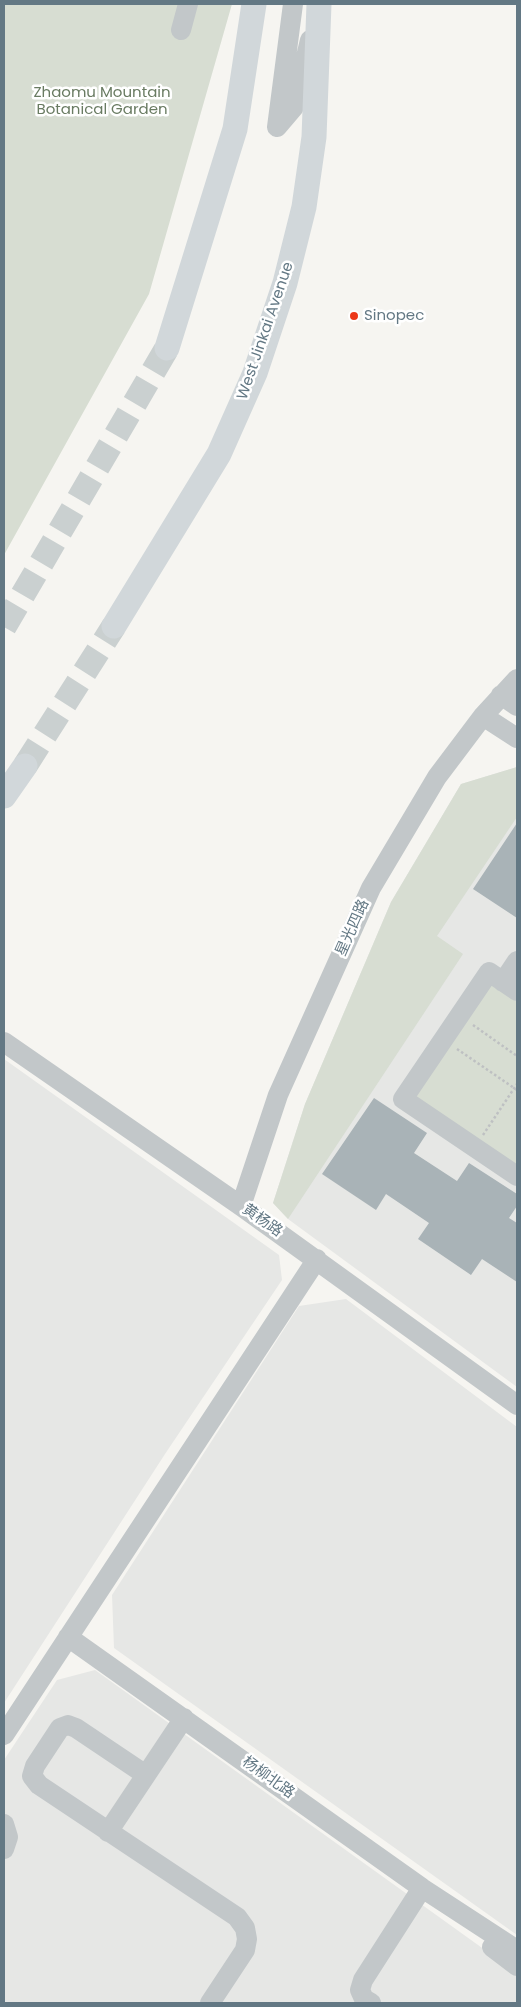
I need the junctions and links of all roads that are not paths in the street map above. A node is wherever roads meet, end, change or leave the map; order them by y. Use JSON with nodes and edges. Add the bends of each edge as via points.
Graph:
{"nodes":[{"id":1,"x":188,"y":4,"type":"edge"},
{"id":2,"x":254,"y":4,"type":"edge"},
{"id":3,"x":293,"y":4,"type":"edge"},
{"id":4,"x":319,"y":4,"type":"edge"},
{"id":5,"x":181,"y":30,"type":"dead end"},
{"id":6,"x":167,"y":348,"type":"tunnel mouth"},
{"id":7,"x":114,"y":626,"type":"tunnel mouth"},
{"id":8,"x":517,"y":679,"type":"edge"},
{"id":9,"x":509,"y":700,"type":"edge"},
{"id":10,"x":483,"y":716,"type":"junction"},
{"id":11,"x":517,"y":738,"type":"edge"},
{"id":12,"x":24,"y":766,"type":"tunnel mouth"},
{"id":13,"x":4,"y":796,"type":"edge"},
{"id":14,"x":517,"y":961,"type":"edge"},
{"id":15,"x":510,"y":986,"type":"edge"},
{"id":16,"x":4,"y":1042,"type":"edge"},
{"id":17,"x":517,"y":1176,"type":"edge"},
{"id":18,"x":241,"y":1206,"type":"junction"},
{"id":19,"x":317,"y":1260,"type":"junction"},
{"id":20,"x":517,"y":1405,"type":"edge"},
{"id":21,"x":68,"y":1637,"type":"junction"},
{"id":22,"x":184,"y":1718,"type":"junction"},
{"id":23,"x":4,"y":1734,"type":"edge"},
{"id":24,"x":146,"y":1775,"type":"junction"},
{"id":25,"x":4,"y":1824,"type":"edge"},
{"id":26,"x":108,"y":1832,"type":"junction"},
{"id":27,"x":4,"y":1849,"type":"edge"},
{"id":28,"x":422,"y":1888,"type":"junction"},
{"id":29,"x":468,"y":1919,"type":"junction"},
{"id":30,"x":517,"y":1950,"type":"edge"},
{"id":31,"x":517,"y":1966,"type":"edge"},
{"id":32,"x":210,"y":2003,"type":"edge"},
{"id":33,"x":370,"y":2003,"type":"edge"}],
"edges":[{"from":1,"to":5,"type":"street"},
{"from":2,"to":6,"type":"main road","via":[[235,129]]},
{"from":3,"to":4,"type":"street","via":[[277,127],[294,107]]},
{"from":4,"to":7,"type":"main road","name":"West Jinkai Avenue","via":[[314,137],[304,207],[285,283],[255,373],[219,454]]},
{"from":8,"to":9,"type":"street","name":"星光四路"},
{"from":9,"to":10,"type":"street","name":"星光四路"},
{"from":10,"to":11,"type":"street"},
{"from":10,"to":18,"type":"street","name":"星光四路","via":[[437,777],[371,888],[278,1095]]},
{"from":12,"to":13,"type":"main road"},
{"from":14,"to":15,"type":"street"},
{"from":15,"to":17,"type":"street","via":[[489,972],[403,1099]]},
{"from":16,"to":18,"type":"street","name":"黄杨路"},
{"from":18,"to":19,"type":"street","name":"黄杨路"},
{"from":19,"to":20,"type":"street","name":"黄杨路"},
{"from":19,"to":21,"type":"street"},
{"from":21,"to":22,"type":"street","name":"杨柳北路"},
{"from":21,"to":23,"type":"street"},
{"from":22,"to":24,"type":"street"},
{"from":22,"to":28,"type":"street","name":"杨柳北路"},
{"from":24,"to":26,"type":"street"},
{"from":24,"to":26,"type":"street","via":[[76,1728],[68,1725],[60,1728],[32,1776],[39,1785]]},
{"from":25,"to":27,"type":"street","via":[[8,1837]]},
{"from":26,"to":32,"type":"street","via":[[238,1917],[245,1928],[245,1950]]},
{"from":28,"to":29,"type":"street","name":"杨柳北路"},
{"from":28,"to":33,"type":"street","via":[[363,1980],[360,1990]]},
{"from":29,"to":30,"type":"street"},
{"from":29,"to":31,"type":"street","via":[[492,1948]]}]}
